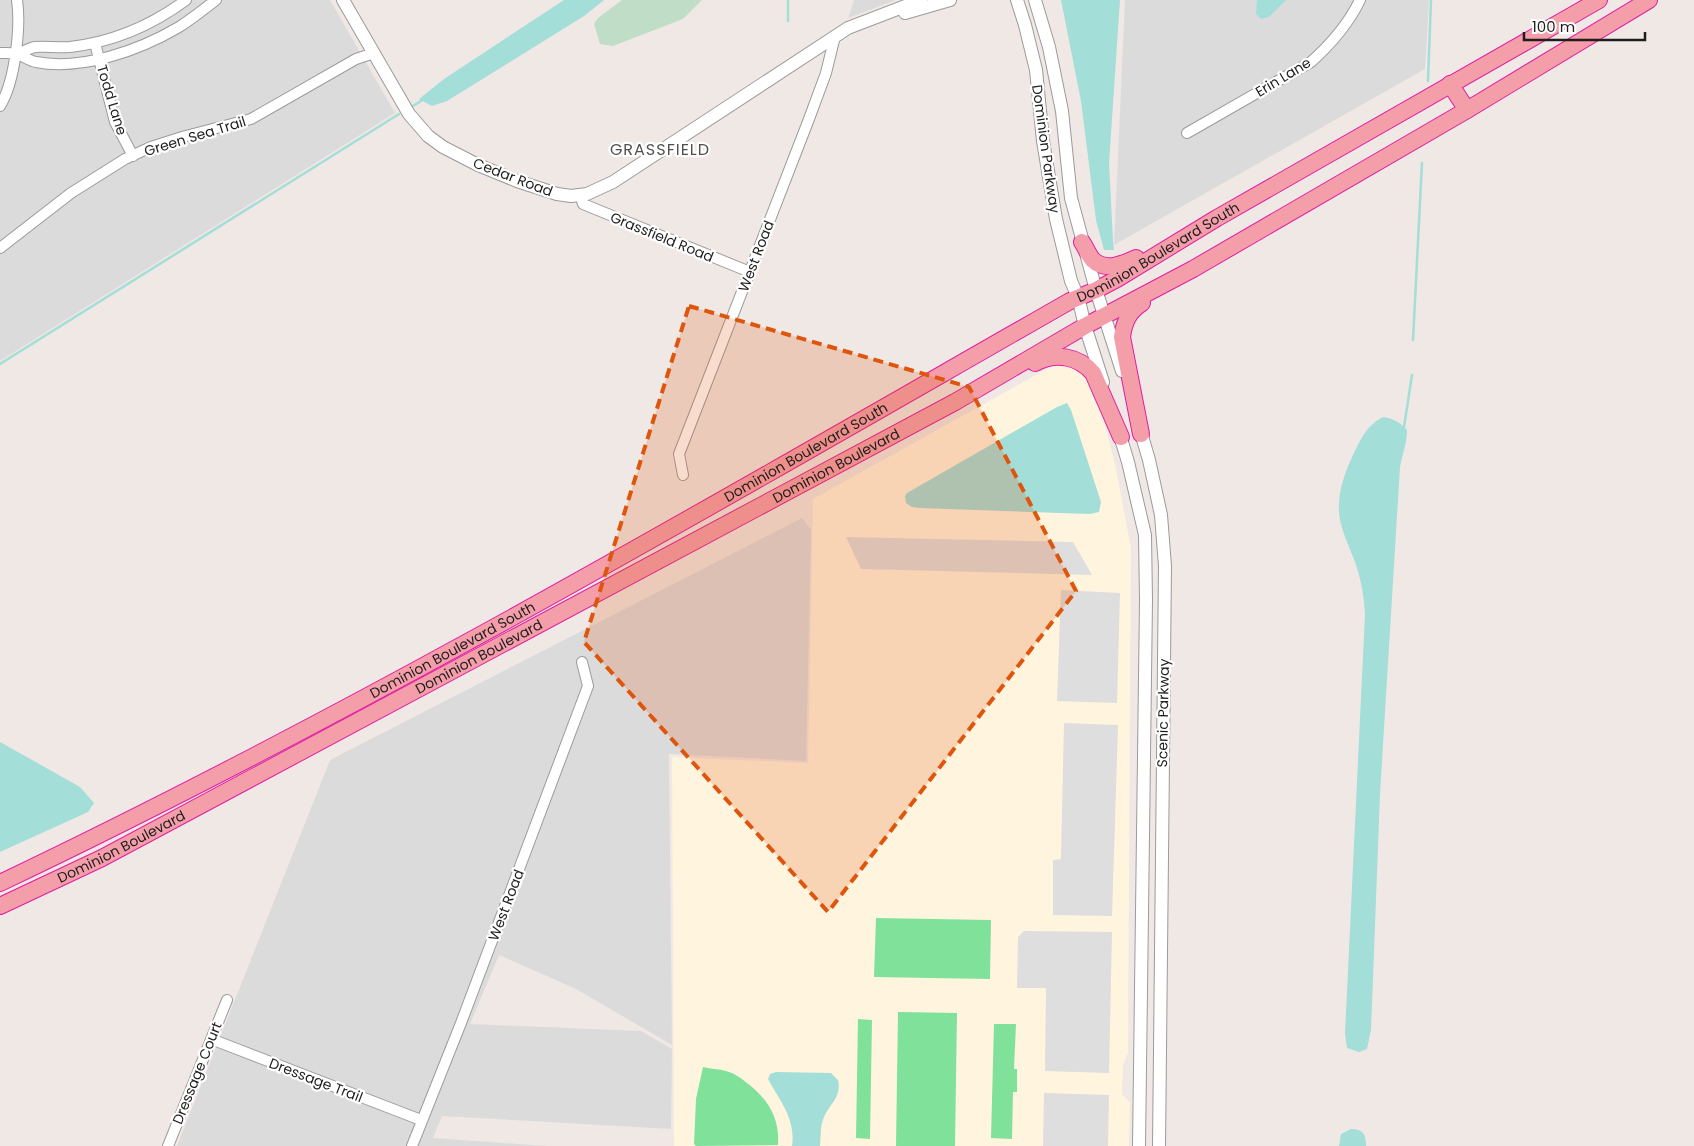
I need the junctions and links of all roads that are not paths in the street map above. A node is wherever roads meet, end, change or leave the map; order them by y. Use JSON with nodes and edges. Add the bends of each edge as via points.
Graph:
{"nodes":[{"id":1,"x":17,"y":0,"type":"edge"},
{"id":2,"x":186,"y":0,"type":"edge"},
{"id":3,"x":216,"y":0,"type":"edge"},
{"id":4,"x":343,"y":0,"type":"edge"},
{"id":5,"x":921,"y":0,"type":"edge"},
{"id":6,"x":950,"y":0,"type":"edge"},
{"id":7,"x":1012,"y":0,"type":"edge"},
{"id":8,"x":1017,"y":0,"type":"edge"},
{"id":9,"x":1036,"y":0,"type":"edge"},
{"id":10,"x":1360,"y":0,"type":"edge"},
{"id":11,"x":1599,"y":0,"type":"edge"},
{"id":12,"x":1649,"y":0,"type":"edge"},
{"id":13,"x":1022,"y":17,"type":"junction"},
{"id":14,"x":856,"y":25,"type":"junction"},
{"id":15,"x":835,"y":36,"type":"junction"},
{"id":16,"x":95,"y":43,"type":"junction"},
{"id":17,"x":0,"y":53,"type":"edge"},
{"id":18,"x":374,"y":53,"type":"junction"},
{"id":19,"x":17,"y":54,"type":"junction"},
{"id":20,"x":99,"y":59,"type":"junction"},
{"id":21,"x":1450,"y":84,"type":"junction"},
{"id":22,"x":0,"y":106,"type":"edge"},
{"id":23,"x":1467,"y":110,"type":"junction"},
{"id":24,"x":1187,"y":133,"type":"dead end"},
{"id":25,"x":133,"y":156,"type":"junction"},
{"id":26,"x":580,"y":195,"type":"junction"},
{"id":27,"x":1189,"y":236,"type":"junction"},
{"id":28,"x":1082,"y":242,"type":"junction"},
{"id":29,"x":0,"y":248,"type":"edge"},
{"id":30,"x":750,"y":272,"type":"junction"},
{"id":31,"x":1176,"y":278,"type":"junction"},
{"id":32,"x":1096,"y":290,"type":"junction"},
{"id":33,"x":1078,"y":297,"type":"junction"},
{"id":34,"x":1105,"y":317,"type":"junction"},
{"id":35,"x":1085,"y":326,"type":"junction"},
{"id":36,"x":979,"y":388,"type":"junction"},
{"id":37,"x":1141,"y":434,"type":"junction"},
{"id":38,"x":1121,"y":437,"type":"junction"},
{"id":39,"x":786,"y":462,"type":"junction"},
{"id":40,"x":683,"y":475,"type":"dead end"},
{"id":41,"x":798,"y":486,"type":"junction"},
{"id":42,"x":582,"y":662,"type":"dead end"},
{"id":43,"x":0,"y":883,"type":"edge"},
{"id":44,"x":0,"y":906,"type":"edge"},
{"id":45,"x":227,"y":1000,"type":"dead end"},
{"id":46,"x":211,"y":1040,"type":"junction"},
{"id":47,"x":422,"y":1120,"type":"junction"},
{"id":48,"x":168,"y":1146,"type":"edge"},
{"id":49,"x":412,"y":1146,"type":"edge"},
{"id":50,"x":1138,"y":1146,"type":"edge"},
{"id":51,"x":1159,"y":1146,"type":"edge"}],
"edges":[{"from":1,"to":19,"type":"street"},
{"from":2,"to":16,"type":"street","via":[[141,27]]},
{"from":3,"to":20,"type":"street","via":[[177,28],[130,51]]},
{"from":4,"to":18,"type":"street","name":"Cedar Road"},
{"from":5,"to":14,"type":"street","name":"Cedar Road"},
{"from":6,"to":14,"type":"street"},
{"from":7,"to":13,"type":"street"},
{"from":8,"to":13,"type":"street","name":"Dominion Parkway"},
{"from":9,"to":28,"type":"street","name":"Dominion Parkway","via":[[1050,47],[1062,111],[1071,198]]},
{"from":10,"to":24,"type":"street","name":"Erin Lane","via":[[1342,30],[1310,62]]},
{"from":11,"to":21,"type":"highway","name":"Dominion Boulevard South"},
{"from":12,"to":23,"type":"highway"},
{"from":13,"to":33,"type":"street","name":"Dominion Parkway","via":[[1036,70],[1056,220]]},
{"from":14,"to":15,"type":"street","name":"Cedar Road"},
{"from":15,"to":26,"type":"street","name":"Cedar Road","via":[[646,162],[597,190]]},
{"from":15,"to":30,"type":"street","name":"West Road","via":[[826,74]]},
{"from":16,"to":19,"type":"street","via":[[35,47]]},
{"from":16,"to":20,"type":"street","name":"Todd Lane"},
{"from":17,"to":19,"type":"street"},
{"from":18,"to":25,"type":"street","name":"Green Sea Trail","via":[[356,59],[251,119],[182,137]]},
{"from":18,"to":26,"type":"street","name":"Cedar Road","via":[[409,114],[428,136],[443,147],[517,181],[557,194]]},
{"from":19,"to":20,"type":"street","via":[[43,63]]},
{"from":19,"to":22,"type":"street","via":[[6,96]]},
{"from":20,"to":25,"type":"street","name":"Todd Lane","via":[[115,122]]},
{"from":21,"to":23,"type":"highway"},
{"from":21,"to":27,"type":"highway","name":"Dominion Boulevard South"},
{"from":23,"to":31,"type":"highway"},
{"from":25,"to":29,"type":"street","name":"Green Sea Trail","via":[[71,193]]},
{"from":26,"to":30,"type":"street","name":"Grassfield Road","via":[[583,204]]},
{"from":27,"to":28,"type":"highway","via":[[1116,266],[1104,266],[1093,260]]},
{"from":27,"to":32,"type":"highway","name":"Dominion Boulevard South"},
{"from":28,"to":32,"type":"street","name":"Dominion Parkway"},
{"from":30,"to":40,"type":"street","name":"West Road","via":[[680,454]]},
{"from":31,"to":34,"type":"highway"},
{"from":31,"to":37,"type":"highway","via":[[1134,308],[1124,322],[1124,352]]},
{"from":32,"to":33,"type":"highway","name":"Dominion Boulevard South"},
{"from":32,"to":34,"type":"street","name":"Scenic Parkway"},
{"from":33,"to":35,"type":"street","name":"Scenic Parkway"},
{"from":33,"to":39,"type":"highway","name":"Dominion Boulevard South"},
{"from":34,"to":35,"type":"highway"},
{"from":34,"to":37,"type":"street","name":"Scenic Parkway"},
{"from":35,"to":36,"type":"highway"},
{"from":35,"to":38,"type":"street","name":"Scenic Parkway"},
{"from":36,"to":38,"type":"highway","via":[[1005,382],[1038,361],[1052,357],[1077,360],[1093,373]]},
{"from":36,"to":41,"type":"highway","name":"Dominion Boulevard"},
{"from":37,"to":51,"type":"street","name":"Scenic Parkway","via":[[1161,515],[1165,566]]},
{"from":38,"to":50,"type":"street","name":"Scenic Parkway","via":[[1145,535]]},
{"from":39,"to":41,"type":"highway"},
{"from":39,"to":43,"type":"highway","name":"Dominion Boulevard South","via":[[352,705],[192,789]]},
{"from":41,"to":44,"type":"highway","name":"Dominion Boulevard","via":[[102,858]]},
{"from":42,"to":47,"type":"street","name":"West Road","via":[[588,686]]},
{"from":45,"to":46,"type":"street","name":"Dressage Court"},
{"from":46,"to":47,"type":"street","name":"Dressage Trail"},
{"from":46,"to":48,"type":"street","name":"Dressage Court"},
{"from":47,"to":49,"type":"street","name":"West Road"}]}
